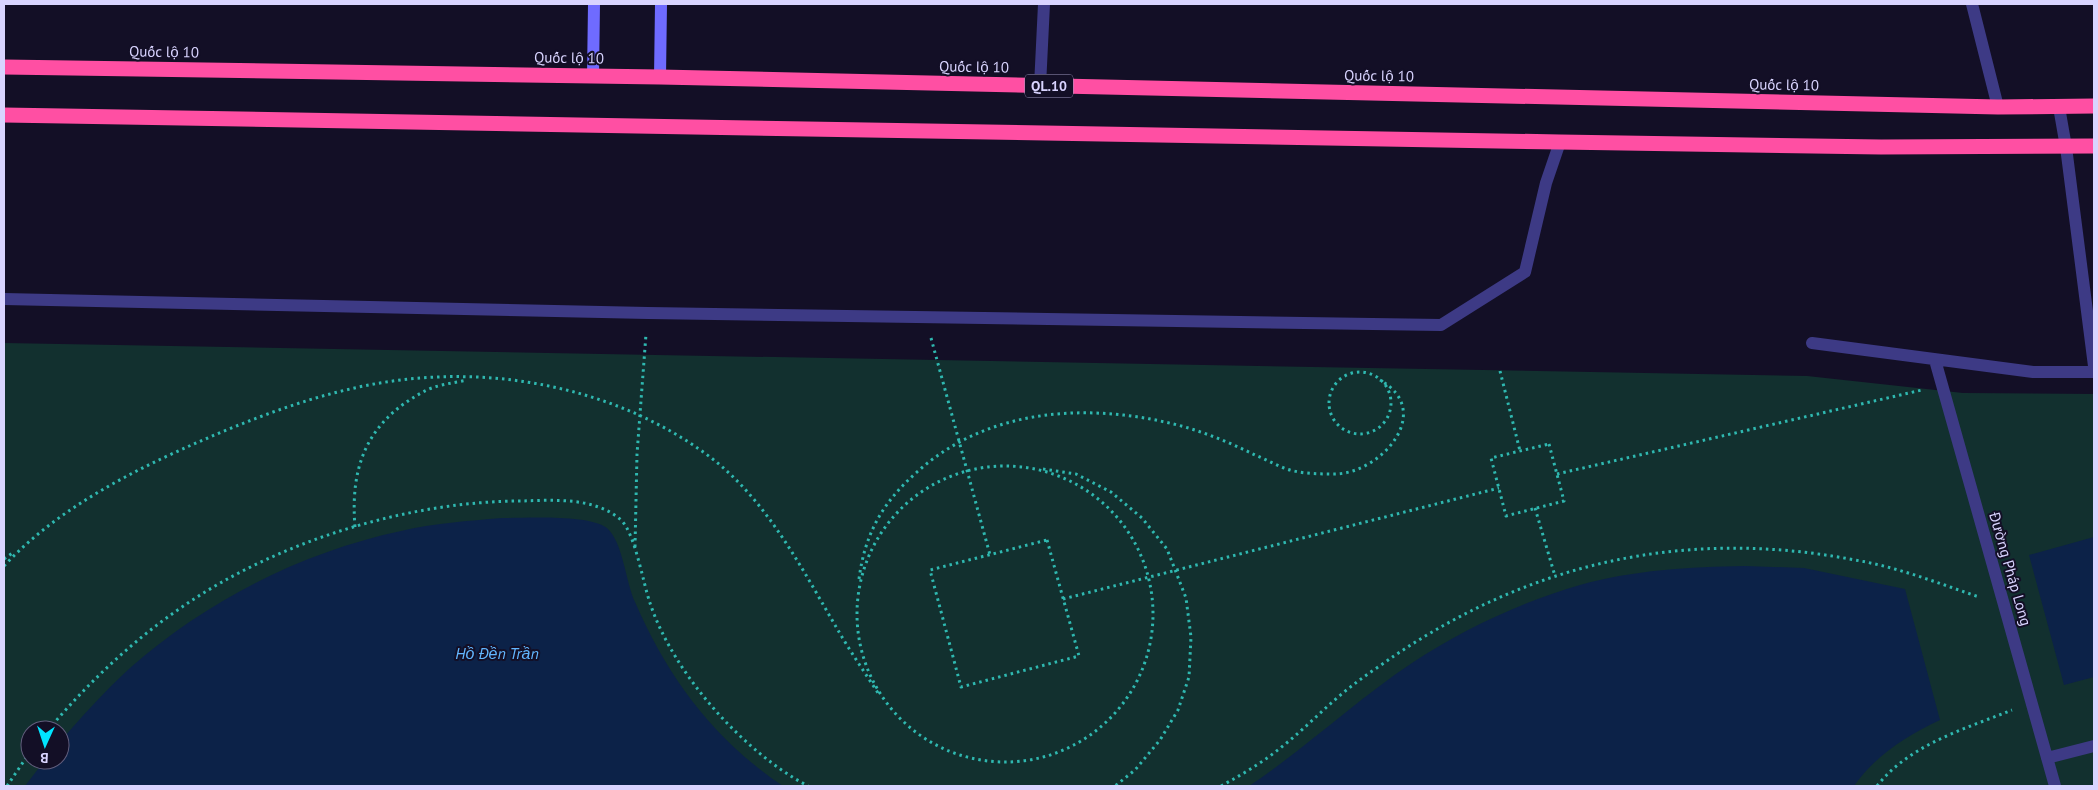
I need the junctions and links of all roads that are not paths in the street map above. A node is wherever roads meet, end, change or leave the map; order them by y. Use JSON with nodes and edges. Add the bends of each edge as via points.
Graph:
{"nodes":[{"id":1,"x":594,"y":4,"type":"edge"},
{"id":2,"x":661,"y":4,"type":"edge"},
{"id":3,"x":1044,"y":4,"type":"edge"},
{"id":4,"x":1972,"y":4,"type":"edge"},
{"id":5,"x":4,"y":67,"type":"edge"},
{"id":6,"x":593,"y":76,"type":"junction"},
{"id":7,"x":660,"y":77,"type":"junction"},
{"id":8,"x":1040,"y":86,"type":"junction"},
{"id":9,"x":2094,"y":106,"type":"edge"},
{"id":10,"x":1998,"y":107,"type":"junction"},
{"id":11,"x":2059,"y":107,"type":"junction"},
{"id":12,"x":4,"y":115,"type":"edge"},
{"id":13,"x":1560,"y":142,"type":"junction"},
{"id":14,"x":2094,"y":146,"type":"edge"},
{"id":15,"x":2066,"y":147,"type":"junction"},
{"id":16,"x":4,"y":299,"type":"edge"},
{"id":17,"x":1812,"y":343,"type":"dead end"},
{"id":18,"x":1935,"y":360,"type":"junction"},
{"id":19,"x":2094,"y":366,"type":"edge"},
{"id":20,"x":2094,"y":372,"type":"edge"},
{"id":21,"x":2094,"y":746,"type":"edge"},
{"id":22,"x":2047,"y":758,"type":"junction"},
{"id":23,"x":2054,"y":786,"type":"edge"}],
"edges":[{"from":1,"to":6,"type":"street"},
{"from":2,"to":7,"type":"street"},
{"from":3,"to":8,"type":"street"},
{"from":4,"to":10,"type":"street"},
{"from":5,"to":6,"type":"highway","name":"Quốc lộ 10","number":"QL.10"},
{"from":6,"to":7,"type":"highway","name":"Quốc lộ 10","number":"QL.10"},
{"from":7,"to":8,"type":"highway","name":"Quốc lộ 10","number":"QL.10"},
{"from":8,"to":10,"type":"highway","name":"Quốc lộ 10","number":"QL.10"},
{"from":9,"to":11,"type":"highway","name":"Quốc lộ 10","number":"QL.10"},
{"from":10,"to":11,"type":"highway","name":"Quốc lộ 10","number":"QL.10"},
{"from":11,"to":15,"type":"street"},
{"from":12,"to":13,"type":"highway"},
{"from":13,"to":15,"type":"highway"},
{"from":13,"to":16,"type":"street","via":[[1546,183],[1525,272],[1441,325]]},
{"from":14,"to":15,"type":"highway"},
{"from":15,"to":19,"type":"street"},
{"from":17,"to":18,"type":"street"},
{"from":18,"to":20,"type":"street","via":[[2033,372]]},
{"from":18,"to":22,"type":"street","name":"Đường Pháp Long"},
{"from":21,"to":22,"type":"street"},
{"from":22,"to":23,"type":"street","name":"Đường Pháp Long"}]}
